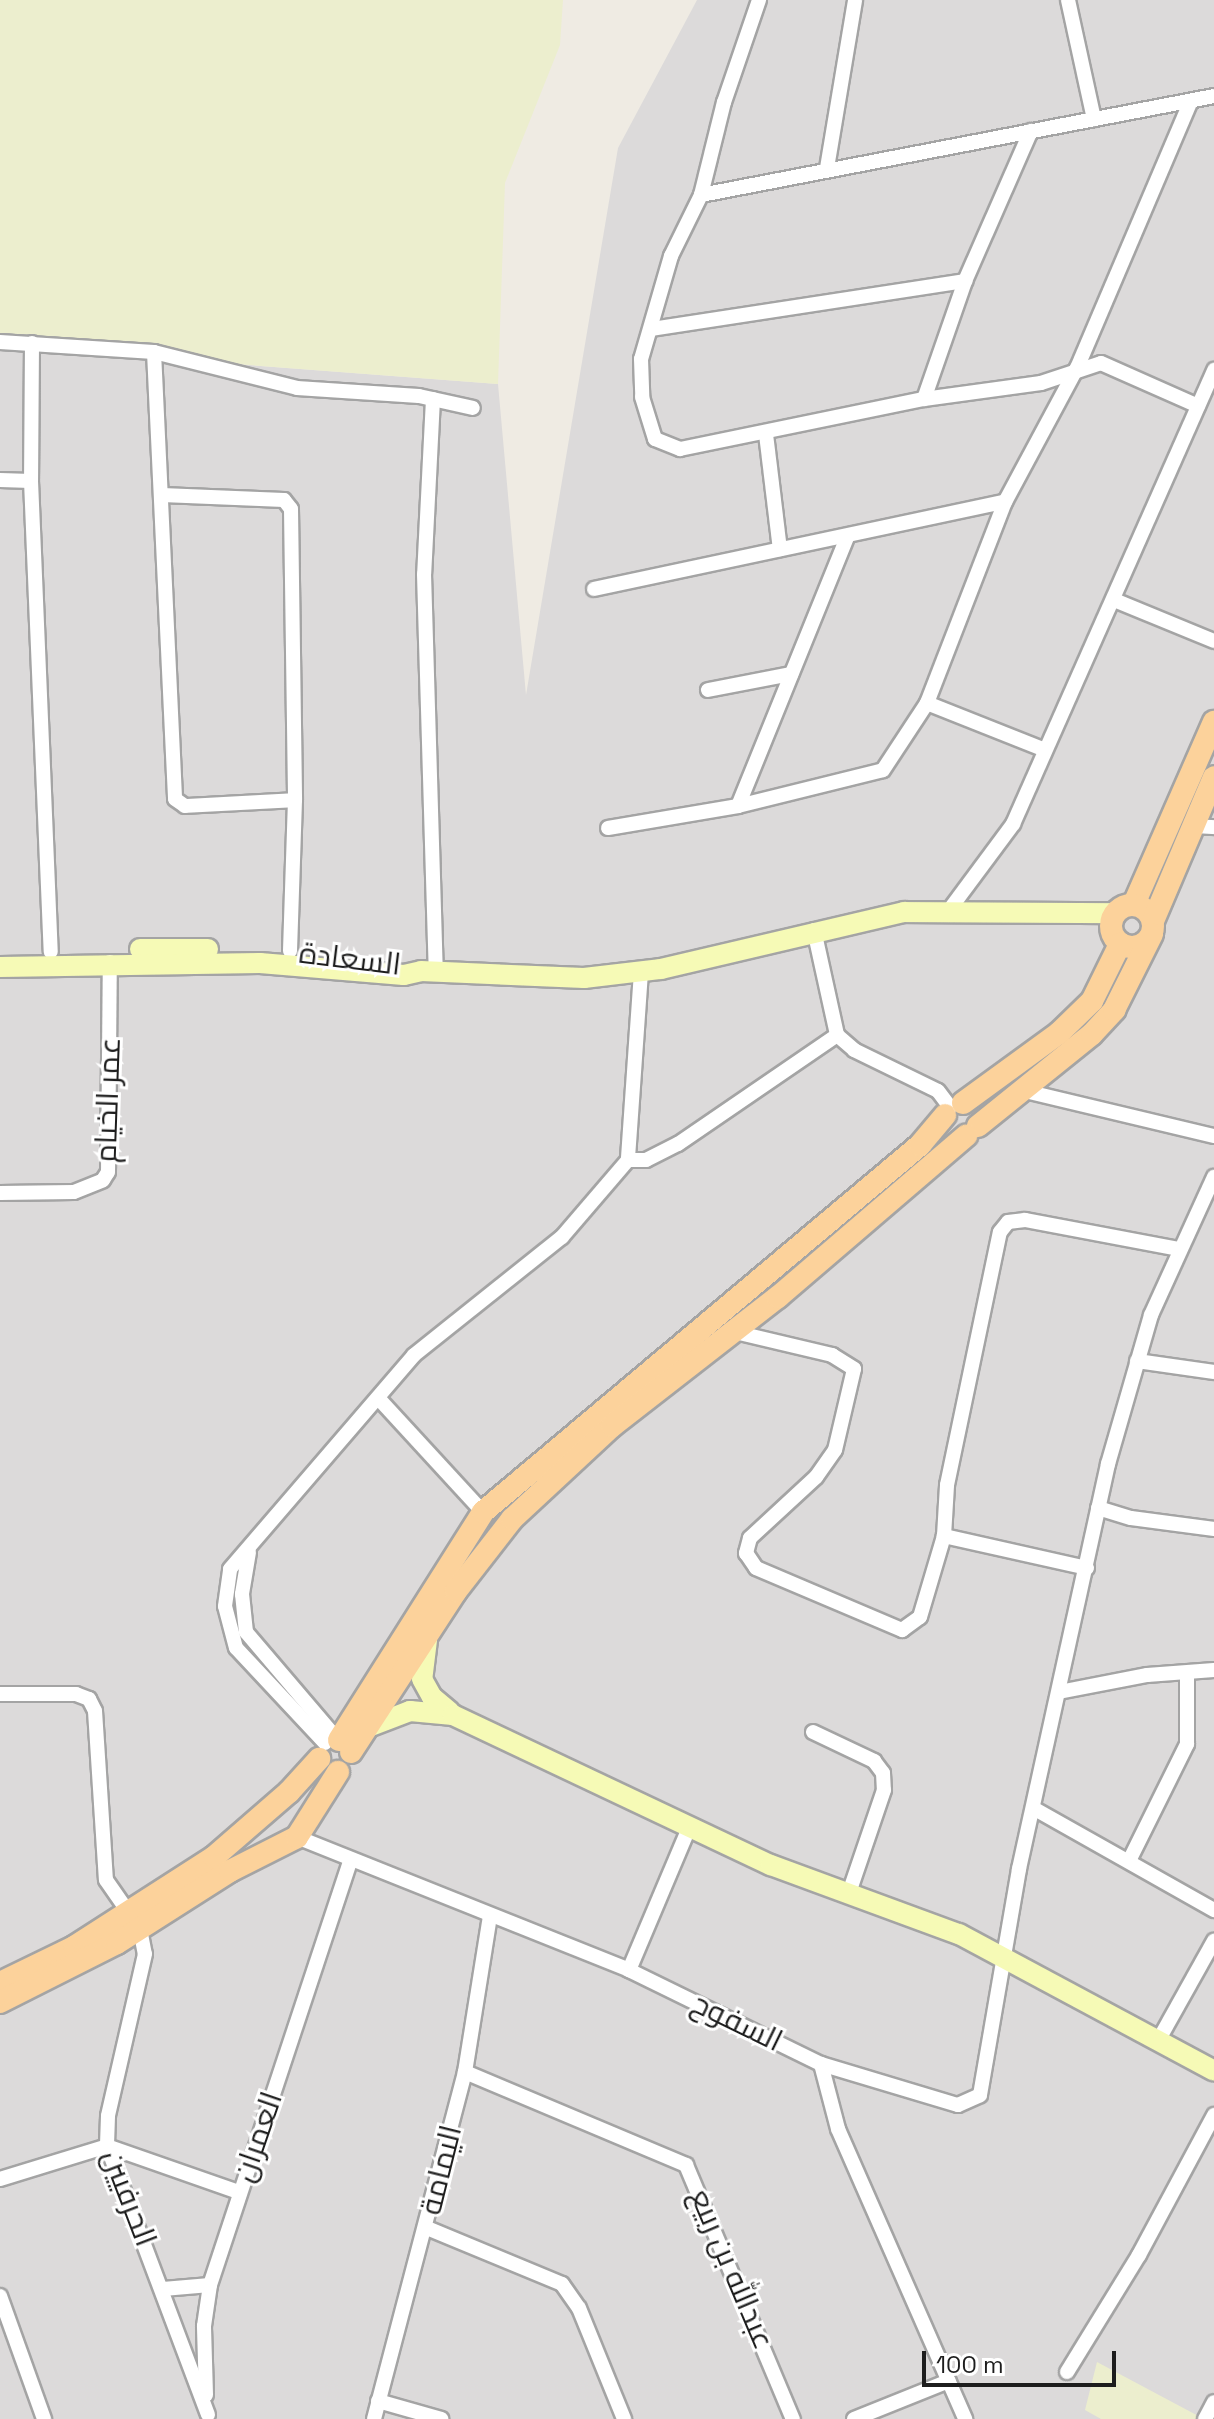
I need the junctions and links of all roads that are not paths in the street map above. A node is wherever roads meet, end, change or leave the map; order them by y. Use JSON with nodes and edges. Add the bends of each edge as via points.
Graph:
{"nodes":[{"id":1,"x":759,"y":0,"type":"edge"},
{"id":2,"x":855,"y":0,"type":"edge"},
{"id":3,"x":1068,"y":0,"type":"edge"},
{"id":4,"x":1214,"y":96,"type":"edge"},
{"id":5,"x":1191,"y":101,"type":"junction"},
{"id":6,"x":1094,"y":119,"type":"junction"},
{"id":7,"x":1031,"y":131,"type":"junction"},
{"id":8,"x":827,"y":168,"type":"junction"},
{"id":9,"x":701,"y":195,"type":"junction"},
{"id":10,"x":965,"y":281,"type":"junction"},
{"id":11,"x":651,"y":329,"type":"junction"},
{"id":12,"x":0,"y":342,"type":"edge"},
{"id":13,"x":32,"y":343,"type":"junction"},
{"id":14,"x":154,"y":352,"type":"junction"},
{"id":15,"x":1077,"y":368,"type":"junction"},
{"id":16,"x":1214,"y":370,"type":"edge"},
{"id":17,"x":433,"y":399,"type":"junction"},
{"id":18,"x":924,"y":399,"type":"junction"},
{"id":19,"x":1198,"y":406,"type":"junction"},
{"id":20,"x":473,"y":408,"type":"dead end"},
{"id":21,"x":766,"y":434,"type":"junction"},
{"id":22,"x":0,"y":480,"type":"edge"},
{"id":23,"x":31,"y":481,"type":"junction"},
{"id":24,"x":162,"y":495,"type":"junction"},
{"id":25,"x":1005,"y":502,"type":"junction"},
{"id":26,"x":847,"y":538,"type":"junction"},
{"id":27,"x":780,"y":549,"type":"junction"},
{"id":28,"x":594,"y":589,"type":"dead end"},
{"id":29,"x":1114,"y":600,"type":"junction"},
{"id":30,"x":1214,"y":641,"type":"edge"},
{"id":31,"x":791,"y":674,"type":"junction"},
{"id":32,"x":708,"y":690,"type":"dead end"},
{"id":33,"x":927,"y":703,"type":"junction"},
{"id":34,"x":1214,"y":722,"type":"edge"},
{"id":35,"x":1045,"y":750,"type":"junction"},
{"id":36,"x":1214,"y":777,"type":"edge"},
{"id":37,"x":295,"y":800,"type":"junction"},
{"id":38,"x":738,"y":806,"type":"junction"},
{"id":39,"x":1204,"y":827,"type":"edge"},
{"id":40,"x":608,"y":828,"type":"dead end"},
{"id":41,"x":947,"y":913,"type":"junction"},
{"id":42,"x":1120,"y":922,"type":"junction"},
{"id":43,"x":1153,"y":928,"type":"junction"},
{"id":44,"x":814,"y":930,"type":"junction"},
{"id":45,"x":290,"y":951,"type":"junction"},
{"id":46,"x":51,"y":952,"type":"junction"},
{"id":47,"x":0,"y":953,"type":"edge"},
{"id":48,"x":110,"y":962,"type":"junction"},
{"id":49,"x":0,"y":967,"type":"edge"},
{"id":50,"x":428,"y":972,"type":"junction"},
{"id":51,"x":641,"y":972,"type":"junction"},
{"id":52,"x":837,"y":1035,"type":"junction"},
{"id":53,"x":1025,"y":1091,"type":"junction"},
{"id":54,"x":953,"y":1108,"type":"junction"},
{"id":55,"x":972,"y":1131,"type":"junction"},
{"id":56,"x":1214,"y":1136,"type":"edge"},
{"id":57,"x":628,"y":1160,"type":"junction"},
{"id":58,"x":1214,"y":1177,"type":"edge"},
{"id":59,"x":0,"y":1193,"type":"edge"},
{"id":60,"x":1179,"y":1249,"type":"junction"},
{"id":61,"x":735,"y":1332,"type":"junction"},
{"id":62,"x":1137,"y":1361,"type":"junction"},
{"id":63,"x":1214,"y":1372,"type":"edge"},
{"id":64,"x":379,"y":1399,"type":"junction"},
{"id":65,"x":1098,"y":1508,"type":"junction"},
{"id":66,"x":483,"y":1512,"type":"junction"},
{"id":67,"x":1214,"y":1529,"type":"edge"},
{"id":68,"x":944,"y":1536,"type":"junction"},
{"id":69,"x":1087,"y":1568,"type":"junction"},
{"id":70,"x":429,"y":1634,"type":"junction"},
{"id":71,"x":1214,"y":1670,"type":"edge"},
{"id":72,"x":1187,"y":1673,"type":"junction"},
{"id":73,"x":1059,"y":1692,"type":"junction"},
{"id":74,"x":0,"y":1694,"type":"edge"},
{"id":75,"x":453,"y":1715,"type":"junction"},
{"id":76,"x":371,"y":1726,"type":"junction"},
{"id":77,"x":813,"y":1732,"type":"dead end"},
{"id":78,"x":334,"y":1747,"type":"junction"},
{"id":79,"x":282,"y":1798,"type":"junction"},
{"id":80,"x":1033,"y":1808,"type":"junction"},
{"id":81,"x":689,"y":1828,"type":"junction"},
{"id":82,"x":304,"y":1829,"type":"junction"},
{"id":83,"x":350,"y":1861,"type":"junction"},
{"id":84,"x":1129,"y":1861,"type":"junction"},
{"id":85,"x":849,"y":1893,"type":"junction"},
{"id":86,"x":1214,"y":1910,"type":"edge"},
{"id":87,"x":490,"y":1916,"type":"junction"},
{"id":88,"x":134,"y":1922,"type":"junction"},
{"id":89,"x":1214,"y":1941,"type":"edge"},
{"id":90,"x":1002,"y":1955,"type":"junction"},
{"id":91,"x":629,"y":1970,"type":"junction"},
{"id":92,"x":0,"y":1983,"type":"edge"},
{"id":93,"x":0,"y":2002,"type":"edge"},
{"id":94,"x":1158,"y":2041,"type":"junction"},
{"id":95,"x":821,"y":2064,"type":"junction"},
{"id":96,"x":1214,"y":2071,"type":"edge"},
{"id":97,"x":465,"y":2072,"type":"junction"},
{"id":98,"x":1214,"y":2115,"type":"edge"},
{"id":99,"x":107,"y":2146,"type":"junction"},
{"id":100,"x":0,"y":2179,"type":"edge"},
{"id":101,"x":238,"y":2192,"type":"junction"},
{"id":102,"x":427,"y":2228,"type":"junction"},
{"id":103,"x":210,"y":2285,"type":"junction"},
{"id":104,"x":163,"y":2289,"type":"junction"},
{"id":105,"x":0,"y":2296,"type":"edge"},
{"id":106,"x":1067,"y":2372,"type":"dead end"},
{"id":107,"x":949,"y":2381,"type":"junction"},
{"id":108,"x":378,"y":2401,"type":"junction"},
{"id":109,"x":1214,"y":2402,"type":"edge"},
{"id":110,"x":208,"y":2417,"type":"edge"},
{"id":111,"x":44,"y":2419,"type":"edge"},
{"id":112,"x":374,"y":2419,"type":"edge"},
{"id":113,"x":441,"y":2419,"type":"edge"},
{"id":114,"x":624,"y":2419,"type":"edge"},
{"id":115,"x":793,"y":2419,"type":"edge"},
{"id":116,"x":854,"y":2419,"type":"edge"},
{"id":117,"x":965,"y":2419,"type":"edge"},
{"id":118,"x":1205,"y":2419,"type":"edge"}],
"edges":[{"from":1,"to":9,"type":"street","via":[[724,102]]},
{"from":2,"to":8,"type":"street"},
{"from":3,"to":6,"type":"street"},
{"from":4,"to":5,"type":"street"},
{"from":5,"to":6,"type":"street"},
{"from":5,"to":15,"type":"street"},
{"from":6,"to":7,"type":"street"},
{"from":7,"to":8,"type":"street"},
{"from":7,"to":10,"type":"street"},
{"from":8,"to":9,"type":"street"},
{"from":9,"to":11,"type":"street","via":[[671,256]]},
{"from":10,"to":11,"type":"street"},
{"from":10,"to":18,"type":"street"},
{"from":11,"to":21,"type":"street","via":[[641,359],[642,397],[655,439],[680,449]]},
{"from":12,"to":13,"type":"street"},
{"from":13,"to":14,"type":"street"},
{"from":13,"to":23,"type":"street"},
{"from":14,"to":17,"type":"street","via":[[297,388]]},
{"from":14,"to":24,"type":"street"},
{"from":15,"to":18,"type":"street","via":[[1041,383]]},
{"from":15,"to":19,"type":"street","via":[[1101,363]]},
{"from":15,"to":25,"type":"street"},
{"from":16,"to":19,"type":"street"},
{"from":17,"to":20,"type":"street"},
{"from":17,"to":50,"type":"street","via":[[424,574]]},
{"from":18,"to":21,"type":"street"},
{"from":19,"to":29,"type":"street"},
{"from":21,"to":27,"type":"street"},
{"from":22,"to":23,"type":"street"},
{"from":23,"to":46,"type":"street"},
{"from":24,"to":37,"type":"street","via":[[288,502]]},
{"from":24,"to":37,"type":"street","via":[[177,805]]},
{"from":25,"to":26,"type":"street"},
{"from":25,"to":33,"type":"street"},
{"from":26,"to":27,"type":"street"},
{"from":26,"to":31,"type":"street"},
{"from":27,"to":28,"type":"street"},
{"from":29,"to":30,"type":"street"},
{"from":29,"to":35,"type":"street"},
{"from":31,"to":32,"type":"street"},
{"from":31,"to":38,"type":"street"},
{"from":33,"to":35,"type":"street"},
{"from":33,"to":38,"type":"street","via":[[883,770]]},
{"from":34,"to":42,"type":"main road"},
{"from":35,"to":41,"type":"street","via":[[1013,824]]},
{"from":36,"to":39,"type":"main road"},
{"from":37,"to":45,"type":"street"},
{"from":38,"to":40,"type":"street"},
{"from":39,"to":43,"type":"main road"},
{"from":41,"to":42,"type":"street","via":[[1073,913]]},
{"from":41,"to":44,"type":"street","via":[[904,912]]},
{"from":42,"to":43,"type":"main road","via":[[1146,909]]},
{"from":42,"to":43,"type":"main road","via":[[1142,945]]},
{"from":42,"to":54,"type":"main road","via":[[1115,964],[1092,1001],[1059,1033]]},
{"from":43,"to":53,"type":"main road","via":[[1114,1010]]},
{"from":44,"to":51,"type":"street"},
{"from":44,"to":52,"type":"street"},
{"from":45,"to":46,"type":"street","name":"السعادة"},
{"from":45,"to":50,"type":"street","name":"السعادة","via":[[407,963]]},
{"from":46,"to":47,"type":"street","name":"السعادة"},
{"from":48,"to":49,"type":"street","name":"السعادة"},
{"from":48,"to":50,"type":"street","name":"السعادة"},
{"from":48,"to":59,"type":"street","name":"عمر الخيام","via":[[108,1172],[103,1180],[74,1192]]},
{"from":50,"to":51,"type":"street","via":[[552,978]]},
{"from":51,"to":57,"type":"street"},
{"from":52,"to":54,"type":"street","via":[[854,1050],[938,1091]]},
{"from":52,"to":57,"type":"street","via":[[689,1138],[646,1160]]},
{"from":53,"to":55,"type":"main road"},
{"from":53,"to":56,"type":"street"},
{"from":54,"to":55,"type":"main road","via":[[976,1111]]},
{"from":54,"to":55,"type":"main road","via":[[947,1130]]},
{"from":54,"to":66,"type":"main road","via":[[920,1145]]},
{"from":55,"to":61,"type":"main road"},
{"from":57,"to":64,"type":"street","via":[[562,1237],[435,1335]]},
{"from":58,"to":60,"type":"street","name":"السفوح"},
{"from":60,"to":62,"type":"street","name":"السفوح"},
{"from":60,"to":68,"type":"street","via":[[1025,1220],[1008,1222],[1000,1232],[947,1485]]},
{"from":61,"to":68,"type":"street","via":[[832,1355],[854,1369],[835,1450],[816,1477],[750,1538],[746,1553],[756,1568],[902,1630],[920,1617]]},
{"from":61,"to":70,"type":"main road","via":[[612,1426],[512,1519]]},
{"from":62,"to":63,"type":"street"},
{"from":62,"to":65,"type":"street","name":"السفوح"},
{"from":64,"to":66,"type":"street"},
{"from":64,"to":78,"type":"street","via":[[249,1552],[242,1594],[246,1632]]},
{"from":65,"to":67,"type":"street"},
{"from":65,"to":69,"type":"street","name":"السفوح"},
{"from":66,"to":78,"type":"main road"},
{"from":68,"to":69,"type":"street"},
{"from":69,"to":73,"type":"street","name":"السفوح"},
{"from":70,"to":75,"type":"street","via":[[422,1679],[432,1697]]},
{"from":70,"to":76,"type":"main road"},
{"from":71,"to":72,"type":"street"},
{"from":72,"to":73,"type":"street"},
{"from":72,"to":84,"type":"street","via":[[1187,1744]]},
{"from":73,"to":80,"type":"street","name":"السفوح"},
{"from":74,"to":88,"type":"street","via":[[76,1694],[89,1699],[95,1711],[106,1880]]},
{"from":75,"to":76,"type":"street","via":[[410,1711]]},
{"from":75,"to":81,"type":"street"},
{"from":76,"to":78,"type":"main road"},
{"from":77,"to":85,"type":"street","via":[[874,1761],[883,1773],[884,1790]]},
{"from":78,"to":79,"type":"main road"},
{"from":78,"to":82,"type":"main road","via":[[324,1768],[338,1772]]},
{"from":79,"to":82,"type":"main road","via":[[306,1806]]},
{"from":79,"to":82,"type":"main road","via":[[278,1826]]},
{"from":79,"to":88,"type":"main road"},
{"from":80,"to":84,"type":"street"},
{"from":80,"to":90,"type":"street","name":"السفوح"},
{"from":81,"to":85,"type":"street"},
{"from":81,"to":91,"type":"street"},
{"from":82,"to":83,"type":"street","name":"السفوح"},
{"from":82,"to":88,"type":"main road"},
{"from":83,"to":87,"type":"street","name":"السفوح"},
{"from":83,"to":101,"type":"street","name":"العمران"},
{"from":84,"to":86,"type":"street"},
{"from":85,"to":90,"type":"street"},
{"from":87,"to":91,"type":"street","name":"السفوح"},
{"from":87,"to":97,"type":"street","name":"اليمامة"},
{"from":88,"to":92,"type":"main road"},
{"from":88,"to":93,"type":"main road"},
{"from":88,"to":99,"type":"street","name":"الحرفيين","via":[[145,1965],[108,2116]]},
{"from":89,"to":94,"type":"street"},
{"from":90,"to":94,"type":"street"},
{"from":90,"to":95,"type":"street","name":"السفوح","via":[[988,2070],[980,2095],[971,2102],[958,2105]]},
{"from":91,"to":95,"type":"street","name":"السفوح"},
{"from":94,"to":96,"type":"street"},
{"from":95,"to":107,"type":"street","via":[[838,2129]]},
{"from":97,"to":102,"type":"street","name":"اليمامة"},
{"from":97,"to":115,"type":"street","name":"عبدالله بن ربيع","via":[[686,2165]]},
{"from":98,"to":106,"type":"street","via":[[1139,2255]]},
{"from":99,"to":100,"type":"street"},
{"from":99,"to":101,"type":"street"},
{"from":99,"to":104,"type":"street","name":"الحرفيين"},
{"from":101,"to":103,"type":"street","name":"العمران"},
{"from":102,"to":108,"type":"street","name":"اليمامة"},
{"from":102,"to":114,"type":"street","via":[[562,2284],[579,2308]]},
{"from":103,"to":104,"type":"street"},
{"from":103,"to":110,"type":"street","name":"العمران","via":[[204,2326]]},
{"from":104,"to":110,"type":"street","name":"الحرفيين"},
{"from":105,"to":111,"type":"street"},
{"from":107,"to":116,"type":"street"},
{"from":107,"to":117,"type":"street"},
{"from":108,"to":112,"type":"street","name":"اليمامة"},
{"from":108,"to":113,"type":"street"},
{"from":109,"to":118,"type":"street"}]}
